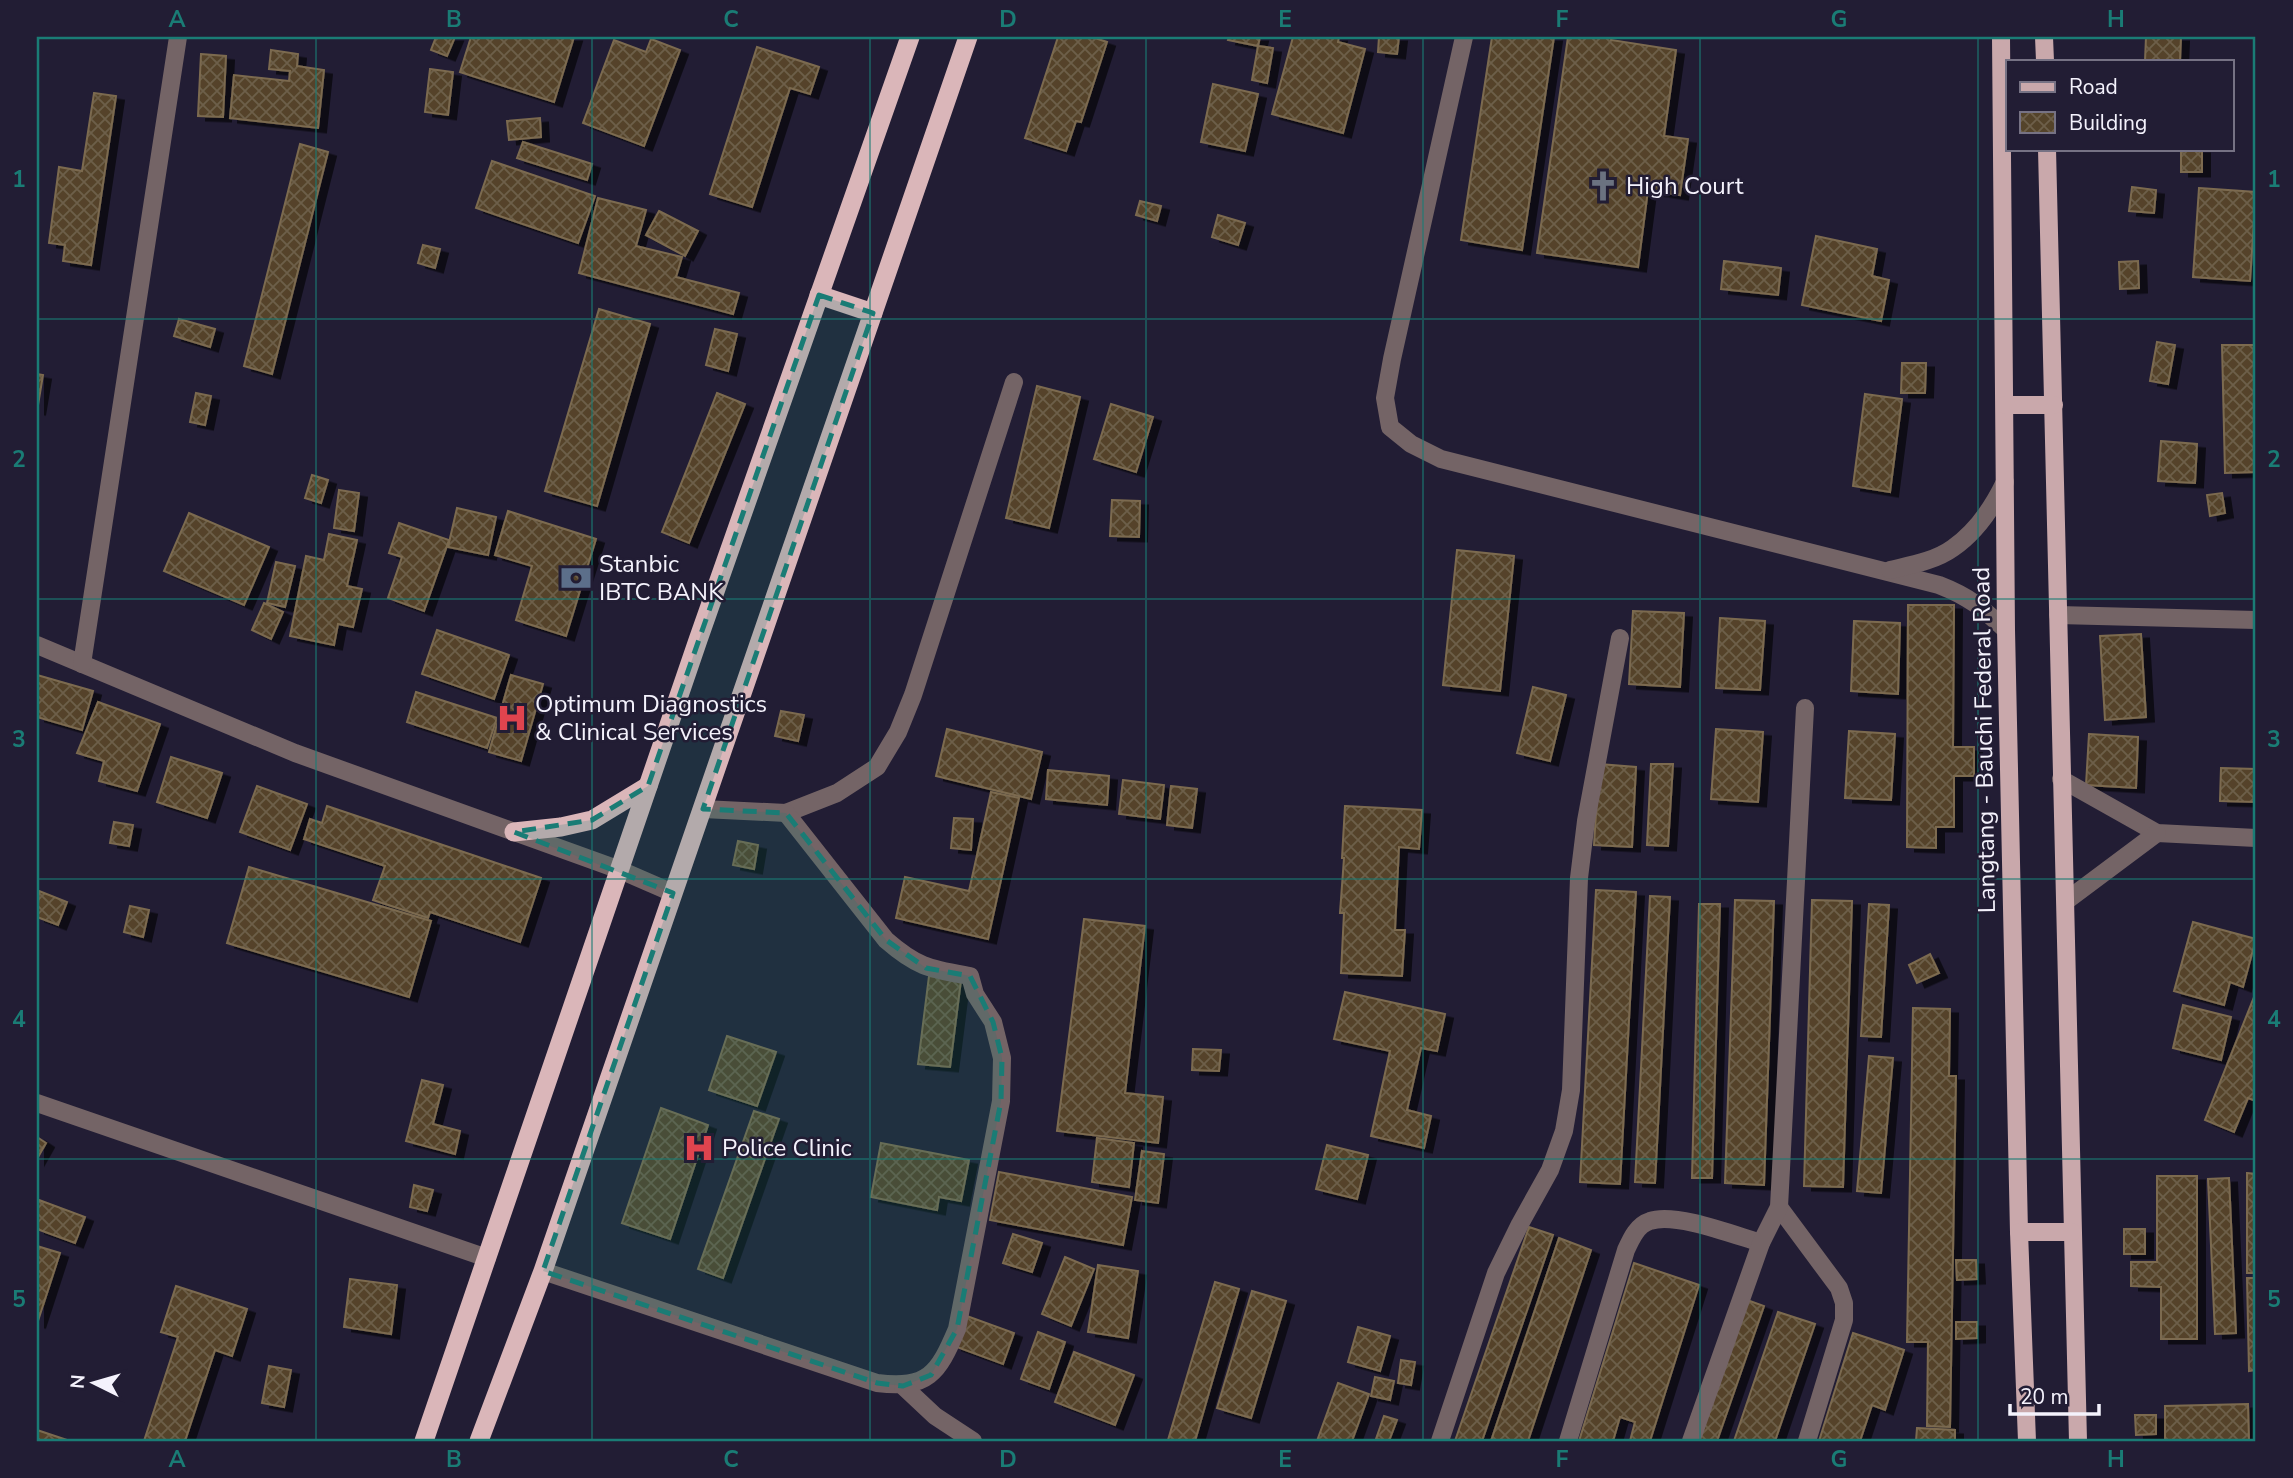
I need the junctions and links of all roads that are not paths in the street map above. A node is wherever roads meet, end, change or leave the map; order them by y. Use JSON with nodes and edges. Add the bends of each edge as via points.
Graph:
{"nodes":[{"id":1,"x":178,"y":37,"type":"edge"},
{"id":2,"x":910,"y":37,"type":"edge"},
{"id":3,"x":968,"y":37,"type":"edge"},
{"id":4,"x":1464,"y":37,"type":"edge"},
{"id":5,"x":2001,"y":37,"type":"edge"},
{"id":6,"x":2044,"y":37,"type":"edge"},
{"id":7,"x":2045,"y":60,"type":"edge"},
{"id":8,"x":2047,"y":150,"type":"edge"},
{"id":9,"x":820,"y":295,"type":"junction"},
{"id":10,"x":873,"y":313,"type":"junction"},
{"id":11,"x":1014,"y":382,"type":"dead end"},
{"id":12,"x":2005,"y":405,"type":"junction"},
{"id":13,"x":2054,"y":405,"type":"junction"},
{"id":14,"x":2005,"y":482,"type":"junction"},
{"id":15,"x":1886,"y":571,"type":"junction"},
{"id":16,"x":2058,"y":615,"type":"junction"},
{"id":17,"x":2256,"y":620,"type":"edge"},
{"id":18,"x":2006,"y":630,"type":"junction"},
{"id":19,"x":1620,"y":638,"type":"dead end"},
{"id":20,"x":37,"y":645,"type":"edge"},
{"id":21,"x":82,"y":664,"type":"junction"},
{"id":22,"x":1805,"y":708,"type":"dead end"},
{"id":23,"x":2061,"y":779,"type":"junction"},
{"id":24,"x":648,"y":786,"type":"junction"},
{"id":25,"x":703,"y":809,"type":"junction"},
{"id":26,"x":786,"y":813,"type":"junction"},
{"id":27,"x":513,"y":832,"type":"junction"},
{"id":28,"x":2157,"y":833,"type":"junction"},
{"id":29,"x":2256,"y":838,"type":"edge"},
{"id":30,"x":620,"y":870,"type":"junction"},
{"id":31,"x":673,"y":892,"type":"junction"},
{"id":32,"x":2066,"y":901,"type":"junction"},
{"id":33,"x":37,"y":1102,"type":"edge"},
{"id":34,"x":1779,"y":1207,"type":"junction"},
{"id":35,"x":2019,"y":1232,"type":"junction"},
{"id":36,"x":2072,"y":1232,"type":"junction"},
{"id":37,"x":1762,"y":1243,"type":"junction"},
{"id":38,"x":487,"y":1258,"type":"junction"},
{"id":39,"x":543,"y":1271,"type":"junction"},
{"id":40,"x":903,"y":1386,"type":"junction"},
{"id":41,"x":424,"y":1441,"type":"edge"},
{"id":42,"x":479,"y":1441,"type":"edge"},
{"id":43,"x":973,"y":1441,"type":"edge"},
{"id":44,"x":1440,"y":1441,"type":"edge"},
{"id":45,"x":1568,"y":1441,"type":"edge"},
{"id":46,"x":1691,"y":1441,"type":"edge"},
{"id":47,"x":1807,"y":1441,"type":"edge"},
{"id":48,"x":2027,"y":1441,"type":"edge"},
{"id":49,"x":2078,"y":1441,"type":"edge"}],
"edges":[{"from":1,"to":21,"type":"street"},
{"from":2,"to":9,"type":"highway"},
{"from":3,"to":10,"type":"highway"},
{"from":4,"to":15,"type":"street","via":[[1392,359],[1385,398],[1390,427],[1441,459]]},
{"from":5,"to":12,"type":"main road","name":"Langtang - Bauchi Federal Road"},
{"from":6,"to":7,"type":"main road"},
{"from":8,"to":13,"type":"main road"},
{"from":9,"to":10,"type":"highway"},
{"from":9,"to":24,"type":"highway"},
{"from":10,"to":25,"type":"highway"},
{"from":11,"to":26,"type":"street","via":[[898,732],[877,767],[837,793]]},
{"from":12,"to":13,"type":"main road"},
{"from":12,"to":14,"type":"main road","name":"Langtang - Bauchi Federal Road"},
{"from":13,"to":16,"type":"main road"},
{"from":14,"to":15,"type":"street","via":[[1977,526],[1952,549]]},
{"from":14,"to":18,"type":"main road","name":"Langtang - Bauchi Federal Road"},
{"from":15,"to":18,"type":"street","via":[[1965,595]]},
{"from":16,"to":17,"type":"street"},
{"from":16,"to":23,"type":"main road"},
{"from":18,"to":35,"type":"main road","name":"Langtang - Bauchi Federal Road"},
{"from":19,"to":44,"type":"street","via":[[1579,878],[1571,1090],[1564,1130],[1550,1170],[1496,1273]]},
{"from":20,"to":21,"type":"street"},
{"from":21,"to":27,"type":"street","via":[[295,753]]},
{"from":22,"to":34,"type":"street"},
{"from":23,"to":28,"type":"street"},
{"from":23,"to":32,"type":"main road"},
{"from":24,"to":27,"type":"highway","via":[[592,820]]},
{"from":24,"to":30,"type":"highway"},
{"from":25,"to":26,"type":"street"},
{"from":25,"to":31,"type":"highway"},
{"from":26,"to":40,"type":"street","via":[[886,940],[926,968],[970,976],[993,1023],[1002,1058],[1002,1101],[957,1329],[931,1375]]},
{"from":27,"to":30,"type":"street"},
{"from":28,"to":29,"type":"street"},
{"from":28,"to":32,"type":"street"},
{"from":30,"to":31,"type":"street"},
{"from":30,"to":38,"type":"highway"},
{"from":31,"to":39,"type":"highway"},
{"from":32,"to":36,"type":"main road"},
{"from":33,"to":38,"type":"street"},
{"from":34,"to":37,"type":"street"},
{"from":34,"to":47,"type":"street","via":[[1839,1288],[1844,1303],[1844,1320]]},
{"from":35,"to":36,"type":"main road"},
{"from":35,"to":48,"type":"main road","name":"Langtang - Bauchi Federal Road"},
{"from":36,"to":49,"type":"main road"},
{"from":37,"to":45,"type":"street","via":[[1669,1217],[1647,1222],[1634,1234]]},
{"from":37,"to":46,"type":"street"},
{"from":38,"to":41,"type":"highway"},
{"from":39,"to":40,"type":"street","via":[[877,1383]]},
{"from":39,"to":42,"type":"highway"},
{"from":40,"to":43,"type":"street","via":[[935,1416]]}]}
